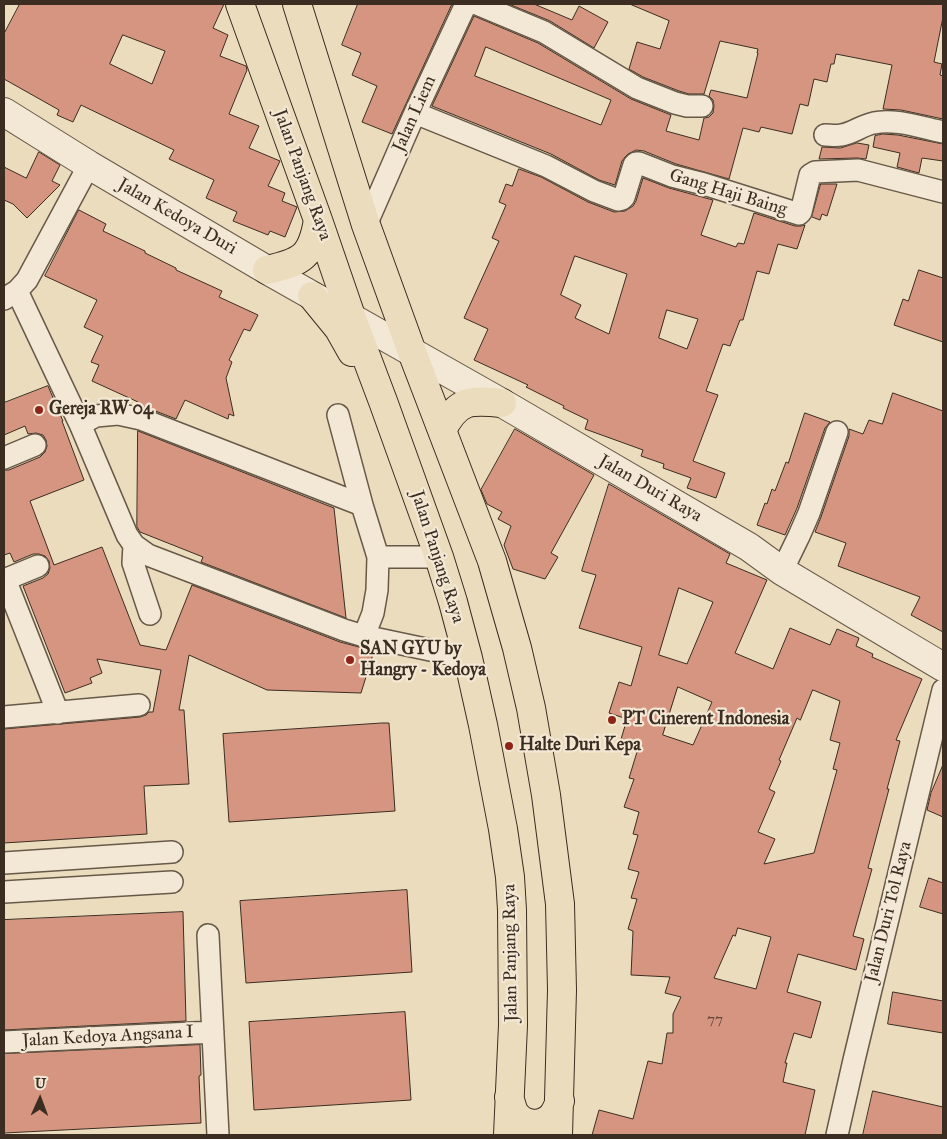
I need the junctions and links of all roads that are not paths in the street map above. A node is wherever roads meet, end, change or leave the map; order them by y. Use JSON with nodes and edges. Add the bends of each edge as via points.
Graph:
{"nodes":[{"id":1,"x":240,"y":4,"type":"edge"},
{"id":2,"x":297,"y":4,"type":"edge"},
{"id":3,"x":466,"y":4,"type":"edge"},
{"id":4,"x":477,"y":4,"type":"edge"},
{"id":5,"x":702,"y":106,"type":"dead end"},
{"id":6,"x":4,"y":112,"type":"edge"},
{"id":7,"x":416,"y":113,"type":"junction"},
{"id":8,"x":943,"y":132,"type":"edge"},
{"id":9,"x":825,"y":135,"type":"dead end"},
{"id":10,"x":89,"y":166,"type":"junction"},
{"id":11,"x":943,"y":192,"type":"edge"},
{"id":12,"x":318,"y":220,"type":"junction"},
{"id":13,"x":366,"y":225,"type":"junction"},
{"id":14,"x":267,"y":270,"type":"junction"},
{"id":15,"x":11,"y":295,"type":"edge"},
{"id":16,"x":312,"y":296,"type":"junction"},
{"id":17,"x":352,"y":319,"type":"junction"},
{"id":18,"x":412,"y":352,"type":"junction"},
{"id":19,"x":502,"y":403,"type":"junction"},
{"id":20,"x":384,"y":404,"type":"junction"},
{"id":21,"x":338,"y":415,"type":"dead end"},
{"id":22,"x":80,"y":424,"type":"junction"},
{"id":23,"x":442,"y":430,"type":"junction"},
{"id":24,"x":837,"y":432,"type":"dead end"},
{"id":25,"x":36,"y":446,"type":"dead end"},
{"id":26,"x":4,"y":458,"type":"edge"},
{"id":27,"x":362,"y":505,"type":"junction"},
{"id":28,"x":134,"y":545,"type":"junction"},
{"id":29,"x":439,"y":556,"type":"junction"},
{"id":30,"x":378,"y":557,"type":"junction"},
{"id":31,"x":38,"y":566,"type":"dead end"},
{"id":32,"x":782,"y":572,"type":"junction"},
{"id":33,"x":5,"y":579,"type":"edge"},
{"id":34,"x":150,"y":614,"type":"dead end"},
{"id":35,"x":364,"y":636,"type":"junction"},
{"id":36,"x":468,"y":658,"type":"junction"},
{"id":37,"x":943,"y":667,"type":"edge"},
{"id":38,"x":943,"y":690,"type":"edge"},
{"id":39,"x":139,"y":706,"type":"dead end"},
{"id":40,"x":58,"y":713,"type":"junction"},
{"id":41,"x":4,"y":717,"type":"edge"},
{"id":42,"x":172,"y":852,"type":"dead end"},
{"id":43,"x":11,"y":863,"type":"edge"},
{"id":44,"x":172,"y":882,"type":"dead end"},
{"id":45,"x":12,"y":892,"type":"edge"},
{"id":46,"x":208,"y":935,"type":"dead end"},
{"id":47,"x":213,"y":1032,"type":"junction"},
{"id":48,"x":4,"y":1042,"type":"edge"},
{"id":49,"x":509,"y":1097,"type":"junction"},
{"id":50,"x":560,"y":1101,"type":"junction"},
{"id":51,"x":218,"y":1135,"type":"edge"},
{"id":52,"x":508,"y":1135,"type":"edge"},
{"id":53,"x":558,"y":1135,"type":"edge"},
{"id":54,"x":837,"y":1135,"type":"edge"}],
"edges":[{"from":1,"to":12,"type":"main road","name":"Jalan Panjang Raya"},
{"from":2,"to":13,"type":"main road"},
{"from":3,"to":7,"type":"street","name":"Jalan Liem"},
{"from":4,"to":5,"type":"street","via":[[544,32],[637,88],[675,103]]},
{"from":6,"to":10,"type":"street","name":"Jalan Kedoya Duri"},
{"from":7,"to":11,"type":"street","name":"Gang Haji Baing","via":[[546,166],[618,200],[624,197],[636,163],[799,214],[810,175],[815,172],[858,170]]},
{"from":7,"to":13,"type":"street","name":"Jalan Liem"},
{"from":8,"to":9,"type":"street","via":[[885,121],[841,135]]},
{"from":10,"to":14,"type":"street","name":"Jalan Kedoya Duri"},
{"from":10,"to":15,"type":"street","via":[[26,280]]},
{"from":12,"to":14,"type":"main road","via":[[316,237],[304,256],[286,266]]},
{"from":12,"to":17,"type":"main road","name":"Jalan Panjang Raya"},
{"from":13,"to":18,"type":"main road"},
{"from":14,"to":16,"type":"street","name":"Jalan Kedoya Duri"},
{"from":15,"to":22,"type":"street"},
{"from":16,"to":17,"type":"street","name":"Jalan Kedoya Duri"},
{"from":16,"to":20,"type":"main road","via":[[339,329]]},
{"from":17,"to":18,"type":"street","name":"Jalan Duri Raya"},
{"from":17,"to":20,"type":"main road","name":"Jalan Panjang Raya"},
{"from":18,"to":19,"type":"street","name":"Jalan Duri Raya"},
{"from":18,"to":23,"type":"main road"},
{"from":19,"to":23,"type":"main road","via":[[474,401],[463,404],[451,414]]},
{"from":19,"to":32,"type":"street","name":"Jalan Duri Raya","via":[[749,547]]},
{"from":20,"to":29,"type":"main road","name":"Jalan Panjang Raya"},
{"from":21,"to":27,"type":"street"},
{"from":22,"to":27,"type":"street","via":[[96,416],[118,414],[141,419]]},
{"from":22,"to":28,"type":"street"},
{"from":23,"to":50,"type":"main road","via":[[492,561],[531,708],[560,904]]},
{"from":24,"to":32,"type":"street","via":[[800,536]]},
{"from":25,"to":26,"type":"street"},
{"from":27,"to":30,"type":"street"},
{"from":28,"to":34,"type":"street","via":[[133,563]]},
{"from":28,"to":35,"type":"street","via":[[148,555]]},
{"from":29,"to":30,"type":"street"},
{"from":29,"to":36,"type":"main road","name":"Jalan Panjang Raya"},
{"from":30,"to":35,"type":"street","via":[[373,613]]},
{"from":31,"to":33,"type":"street"},
{"from":32,"to":37,"type":"street","name":"Jalan Duri Raya"},
{"from":33,"to":40,"type":"street"},
{"from":35,"to":36,"type":"street"},
{"from":36,"to":49,"type":"main road","name":"Jalan Panjang Raya","via":[[510,877],[513,1026]]},
{"from":38,"to":54,"type":"street","name":"Jalan Duri Tol Raya"},
{"from":39,"to":40,"type":"street"},
{"from":40,"to":41,"type":"street"},
{"from":42,"to":43,"type":"street"},
{"from":43,"to":45,"type":"street"},
{"from":44,"to":45,"type":"street"},
{"from":46,"to":47,"type":"street"},
{"from":47,"to":48,"type":"street","name":"Jalan Kedoya Angsana I"},
{"from":47,"to":51,"type":"street"},
{"from":49,"to":50,"type":"main road","via":[[518,1118],[532,1124],[548,1120]]},
{"from":49,"to":52,"type":"main road","name":"Jalan Panjang Raya"},
{"from":50,"to":53,"type":"main road"}]}
